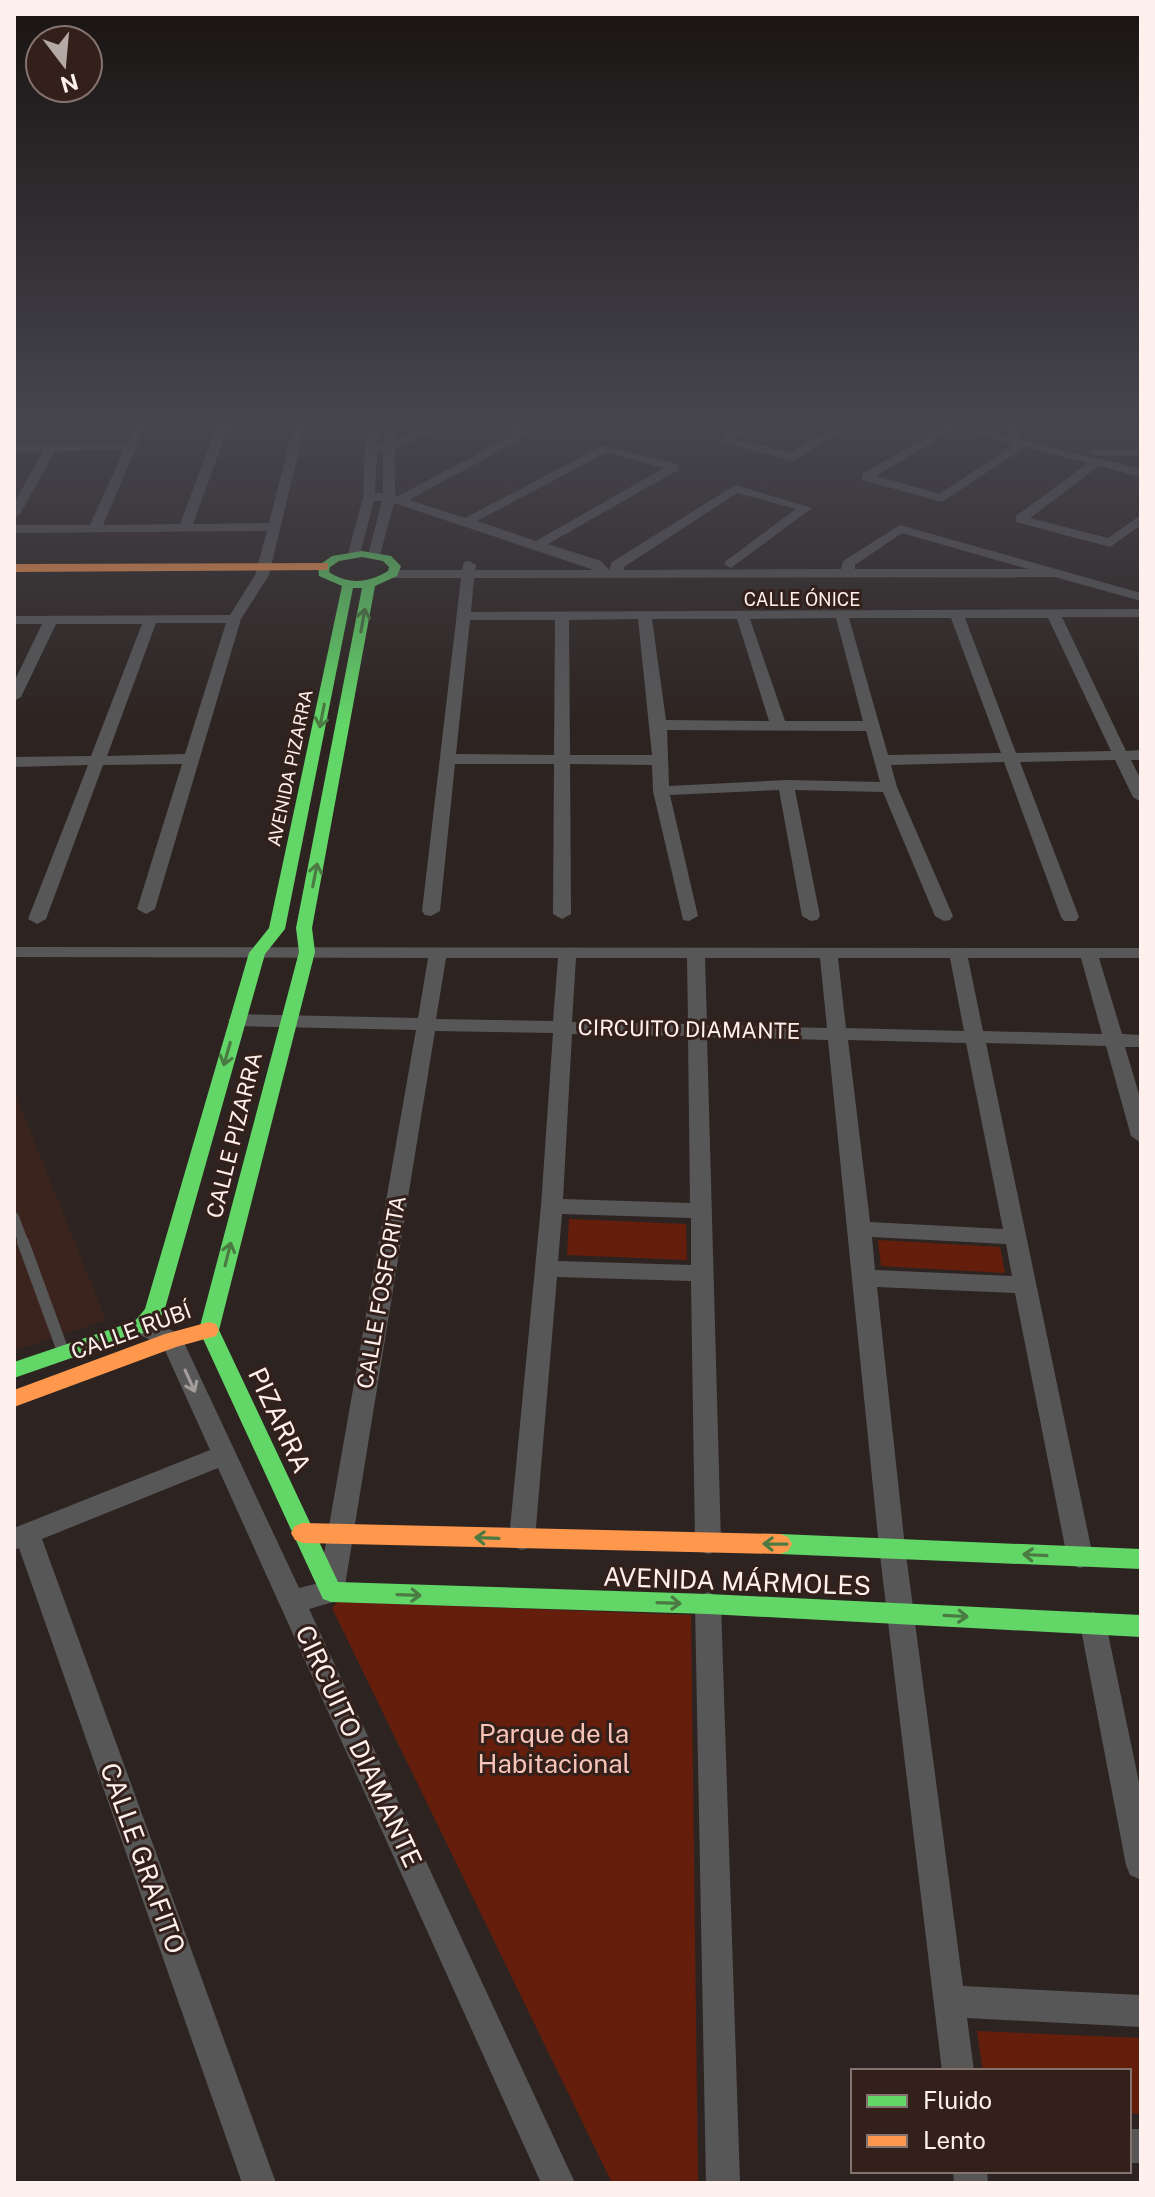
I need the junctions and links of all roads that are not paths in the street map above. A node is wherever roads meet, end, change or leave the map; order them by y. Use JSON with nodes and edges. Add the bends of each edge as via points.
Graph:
{"nodes":[{"id":1,"x":1141,"y":519,"type":"edge"},
{"id":2,"x":99,"y":520,"type":"edge"},
{"id":3,"x":188,"y":520,"type":"edge"},
{"id":4,"x":276,"y":520,"type":"edge"},
{"id":5,"x":363,"y":520,"type":"edge"},
{"id":6,"x":386,"y":520,"type":"edge"},
{"id":7,"x":459,"y":520,"type":"edge"},
{"id":8,"x":471,"y":520,"type":"edge"},
{"id":9,"x":582,"y":520,"type":"edge"},
{"id":10,"x":687,"y":520,"type":"edge"},
{"id":11,"x":791,"y":520,"type":"edge"},
{"id":12,"x":1022,"y":520,"type":"edge"},
{"id":13,"x":466,"y":522,"type":"junction"},
{"id":14,"x":274,"y":527,"type":"junction"},
{"id":15,"x":95,"y":528,"type":"junction"},
{"id":16,"x":185,"y":528,"type":"junction"},
{"id":17,"x":14,"y":529,"type":"edge"},
{"id":18,"x":538,"y":545,"type":"junction"},
{"id":19,"x":354,"y":554,"type":"junction"},
{"id":20,"x":374,"y":555,"type":"junction"},
{"id":21,"x":731,"y":564,"type":"junction"},
{"id":22,"x":1025,"y":564,"type":"junction"},
{"id":23,"x":14,"y":568,"type":"edge"},
{"id":24,"x":609,"y":569,"type":"junction"},
{"id":25,"x":848,"y":569,"type":"junction"},
{"id":26,"x":324,"y":570,"type":"junction"},
{"id":27,"x":393,"y":570,"type":"junction"},
{"id":28,"x":468,"y":570,"type":"junction"},
{"id":29,"x":263,"y":571,"type":"junction"},
{"id":30,"x":41,"y":572,"type":"junction"},
{"id":31,"x":1054,"y":573,"type":"junction"},
{"id":32,"x":14,"y":577,"type":"edge"},
{"id":33,"x":348,"y":584,"type":"junction"},
{"id":34,"x":369,"y":584,"type":"junction"},
{"id":35,"x":1141,"y":597,"type":"edge"},
{"id":36,"x":1141,"y":613,"type":"edge"},
{"id":37,"x":1053,"y":614,"type":"junction"},
{"id":38,"x":957,"y":615,"type":"junction"},
{"id":39,"x":464,"y":616,"type":"junction"},
{"id":40,"x":562,"y":616,"type":"junction"},
{"id":41,"x":743,"y":617,"type":"junction"},
{"id":42,"x":842,"y":617,"type":"junction"},
{"id":43,"x":645,"y":618,"type":"junction"},
{"id":44,"x":51,"y":619,"type":"junction"},
{"id":45,"x":151,"y":619,"type":"junction"},
{"id":46,"x":234,"y":619,"type":"junction"},
{"id":47,"x":14,"y":620,"type":"edge"},
{"id":48,"x":330,"y":678,"type":"junction"},
{"id":49,"x":352,"y":678,"type":"junction"},
{"id":50,"x":14,"y":697,"type":"edge"},
{"id":51,"x":778,"y":724,"type":"junction"},
{"id":52,"x":659,"y":725,"type":"junction"},
{"id":53,"x":874,"y":726,"type":"junction"},
{"id":54,"x":1122,"y":755,"type":"junction"},
{"id":55,"x":1141,"y":755,"type":"edge"},
{"id":56,"x":1010,"y":756,"type":"junction"},
{"id":57,"x":190,"y":759,"type":"junction"},
{"id":58,"x":447,"y":759,"type":"junction"},
{"id":59,"x":564,"y":759,"type":"junction"},
{"id":60,"x":658,"y":760,"type":"junction"},
{"id":61,"x":882,"y":760,"type":"junction"},
{"id":62,"x":97,"y":761,"type":"junction"},
{"id":63,"x":14,"y":762,"type":"edge"},
{"id":64,"x":308,"y":782,"type":"junction"},
{"id":65,"x":333,"y":782,"type":"junction"},
{"id":66,"x":786,"y":785,"type":"junction"},
{"id":67,"x":889,"y":787,"type":"junction"},
{"id":68,"x":661,"y":791,"type":"junction"},
{"id":69,"x":1141,"y":797,"type":"edge"},
{"id":70,"x":146,"y":909,"type":"dead end"},
{"id":71,"x":431,"y":911,"type":"dead end"},
{"id":72,"x":562,"y":914,"type":"dead end"},
{"id":73,"x":689,"y":916,"type":"dead end"},
{"id":74,"x":811,"y":916,"type":"dead end"},
{"id":75,"x":944,"y":916,"type":"dead end"},
{"id":76,"x":1070,"y":917,"type":"dead end"},
{"id":77,"x":37,"y":919,"type":"dead end"},
{"id":78,"x":304,"y":928,"type":"junction"},
{"id":79,"x":277,"y":929,"type":"junction"},
{"id":80,"x":14,"y":952,"type":"edge"},
{"id":81,"x":307,"y":952,"type":"junction"},
{"id":82,"x":257,"y":953,"type":"junction"},
{"id":83,"x":438,"y":953,"type":"junction"},
{"id":84,"x":567,"y":953,"type":"junction"},
{"id":85,"x":696,"y":953,"type":"junction"},
{"id":86,"x":828,"y":953,"type":"junction"},
{"id":87,"x":1141,"y":953,"type":"edge"},
{"id":88,"x":958,"y":954,"type":"junction"},
{"id":89,"x":1089,"y":954,"type":"junction"},
{"id":90,"x":237,"y":1020,"type":"junction"},
{"id":91,"x":288,"y":1020,"type":"junction"},
{"id":92,"x":428,"y":1023,"type":"junction"},
{"id":93,"x":562,"y":1026,"type":"junction"},
{"id":94,"x":699,"y":1030,"type":"junction"},
{"id":95,"x":835,"y":1033,"type":"junction"},
{"id":96,"x":974,"y":1037,"type":"junction"},
{"id":97,"x":1113,"y":1041,"type":"junction"},
{"id":98,"x":1141,"y":1041,"type":"edge"},
{"id":99,"x":1141,"y":1136,"type":"edge"},
{"id":100,"x":552,"y":1206,"type":"junction"},
{"id":101,"x":702,"y":1211,"type":"junction"},
{"id":102,"x":14,"y":1217,"type":"edge"},
{"id":103,"x":860,"y":1229,"type":"junction"},
{"id":104,"x":1014,"y":1237,"type":"junction"},
{"id":105,"x":547,"y":1269,"type":"junction"},
{"id":106,"x":702,"y":1273,"type":"junction"},
{"id":107,"x":865,"y":1278,"type":"junction"},
{"id":108,"x":1024,"y":1285,"type":"junction"},
{"id":109,"x":164,"y":1323,"type":"junction"},
{"id":110,"x":209,"y":1330,"type":"junction"},
{"id":111,"x":64,"y":1353,"type":"junction"},
{"id":112,"x":18,"y":1365,"type":"edge"},
{"id":113,"x":73,"y":1378,"type":"junction"},
{"id":114,"x":14,"y":1399,"type":"edge"},
{"id":115,"x":223,"y":1455,"type":"junction"},
{"id":116,"x":303,"y":1533,"type":"junction"},
{"id":117,"x":340,"y":1533,"type":"junction"},
{"id":118,"x":21,"y":1536,"type":"edge"},
{"id":119,"x":522,"y":1539,"type":"junction"},
{"id":120,"x":708,"y":1543,"type":"junction"},
{"id":121,"x":892,"y":1547,"type":"junction"},
{"id":122,"x":1080,"y":1557,"type":"junction"},
{"id":123,"x":1141,"y":1559,"type":"edge"},
{"id":124,"x":331,"y":1592,"type":"junction"},
{"id":125,"x":292,"y":1601,"type":"junction"},
{"id":126,"x":708,"y":1604,"type":"junction"},
{"id":127,"x":902,"y":1613,"type":"junction"},
{"id":128,"x":1093,"y":1624,"type":"junction"},
{"id":129,"x":1141,"y":1626,"type":"edge"},
{"id":130,"x":1141,"y":1865,"type":"edge"},
{"id":131,"x":948,"y":2001,"type":"junction"},
{"id":132,"x":1141,"y":2011,"type":"edge"},
{"id":133,"x":958,"y":2069,"type":"edge"},
{"id":134,"x":259,"y":2183,"type":"edge"},
{"id":135,"x":558,"y":2183,"type":"edge"},
{"id":136,"x":723,"y":2183,"type":"edge"}],
"edges":[{"from":1,"to":12,"type":"street","via":[[1110,543]]},
{"from":2,"to":15,"type":"street"},
{"from":3,"to":16,"type":"street"},
{"from":4,"to":14,"type":"street"},
{"from":5,"to":19,"type":"street"},
{"from":6,"to":20,"type":"street"},
{"from":7,"to":13,"type":"street"},
{"from":8,"to":13,"type":"street"},
{"from":9,"to":18,"type":"street"},
{"from":10,"to":24,"type":"street"},
{"from":11,"to":21,"type":"street"},
{"from":13,"to":18,"type":"street"},
{"from":14,"to":16,"type":"street"},
{"from":14,"to":29,"type":"street"},
{"from":15,"to":16,"type":"street"},
{"from":15,"to":17,"type":"street"},
{"from":18,"to":24,"type":"street"},
{"from":19,"to":20,"type":"street"},
{"from":19,"to":26,"type":"street","via":[[336,558]]},
{"from":20,"to":27,"type":"street","via":[[387,558]]},
{"from":21,"to":24,"type":"street"},
{"from":21,"to":25,"type":"street"},
{"from":22,"to":25,"type":"street"},
{"from":22,"to":25,"type":"street","via":[[900,529]]},
{"from":22,"to":31,"type":"street"},
{"from":23,"to":30,"type":"street"},
{"from":24,"to":25,"type":"street"},
{"from":24,"to":28,"type":"street"},
{"from":25,"to":31,"type":"street"},
{"from":26,"to":29,"type":"street"},
{"from":26,"to":33,"type":"street","via":[[331,580]]},
{"from":27,"to":28,"type":"street"},
{"from":27,"to":34,"type":"street"},
{"from":28,"to":39,"type":"street"},
{"from":29,"to":30,"type":"street"},
{"from":29,"to":46,"type":"street"},
{"from":30,"to":32,"type":"street"},
{"from":31,"to":35,"type":"street"},
{"from":33,"to":34,"type":"street"},
{"from":33,"to":48,"type":"street","name":"AVENIDA PIZARRA"},
{"from":49,"to":34,"type":"street","name":"AVENIDA PIZARRA","one_way":true},
{"from":36,"to":37,"type":"street","name":"CALLE ÓNICE"},
{"from":37,"to":38,"type":"street","name":"CALLE ÓNICE"},
{"from":37,"to":54,"type":"street"},
{"from":38,"to":42,"type":"street","name":"CALLE ÓNICE"},
{"from":38,"to":56,"type":"street"},
{"from":39,"to":40,"type":"street","name":"CALLE ÓNICE"},
{"from":39,"to":58,"type":"street"},
{"from":40,"to":43,"type":"street","name":"CALLE ÓNICE"},
{"from":40,"to":59,"type":"street"},
{"from":41,"to":42,"type":"street","name":"CALLE ÓNICE"},
{"from":41,"to":43,"type":"street","name":"CALLE ÓNICE"},
{"from":41,"to":51,"type":"street"},
{"from":42,"to":53,"type":"street"},
{"from":43,"to":52,"type":"street"},
{"from":44,"to":45,"type":"street"},
{"from":44,"to":47,"type":"street"},
{"from":44,"to":50,"type":"street"},
{"from":45,"to":46,"type":"street"},
{"from":45,"to":62,"type":"street"},
{"from":46,"to":57,"type":"street"},
{"from":48,"to":49,"type":"street"},
{"from":48,"to":64,"type":"street","name":"AVENIDA PIZARRA","one_way":true},
{"from":49,"to":65,"type":"street","name":"AVENIDA PIZARRA"},
{"from":51,"to":52,"type":"street"},
{"from":51,"to":53,"type":"street"},
{"from":52,"to":60,"type":"street"},
{"from":53,"to":61,"type":"street"},
{"from":54,"to":55,"type":"street"},
{"from":54,"to":56,"type":"street"},
{"from":54,"to":69,"type":"street"},
{"from":56,"to":61,"type":"street"},
{"from":56,"to":76,"type":"street"},
{"from":57,"to":62,"type":"street"},
{"from":57,"to":70,"type":"street"},
{"from":58,"to":59,"type":"street"},
{"from":58,"to":71,"type":"street"},
{"from":59,"to":60,"type":"street"},
{"from":59,"to":72,"type":"street"},
{"from":60,"to":68,"type":"street"},
{"from":61,"to":67,"type":"street"},
{"from":62,"to":63,"type":"street"},
{"from":62,"to":77,"type":"street"},
{"from":64,"to":65,"type":"street"},
{"from":64,"to":79,"type":"street","name":"AVENIDA PIZARRA"},
{"from":78,"to":65,"type":"street","name":"AVENIDA PIZARRA","one_way":true},
{"from":66,"to":67,"type":"street"},
{"from":66,"to":68,"type":"street"},
{"from":66,"to":74,"type":"street"},
{"from":67,"to":75,"type":"street"},
{"from":68,"to":73,"type":"street"},
{"from":78,"to":79,"type":"street"},
{"from":78,"to":81,"type":"street","name":"AVENIDA PIZARRA"},
{"from":79,"to":82,"type":"street","name":"AVENIDA PIZARRA"},
{"from":80,"to":82,"type":"street"},
{"from":81,"to":82,"type":"street"},
{"from":81,"to":83,"type":"street"},
{"from":81,"to":91,"type":"street","name":"CALLE PIZARRA"},
{"from":82,"to":90,"type":"street","name":"CALLE PIZARRA"},
{"from":83,"to":84,"type":"street"},
{"from":83,"to":92,"type":"street","name":"CALLE FOSFORITA"},
{"from":84,"to":85,"type":"street"},
{"from":84,"to":93,"type":"street"},
{"from":85,"to":86,"type":"street"},
{"from":85,"to":94,"type":"street"},
{"from":86,"to":88,"type":"street"},
{"from":86,"to":95,"type":"street"},
{"from":87,"to":89,"type":"street"},
{"from":88,"to":89,"type":"street"},
{"from":88,"to":96,"type":"street"},
{"from":89,"to":97,"type":"street"},
{"from":90,"to":91,"type":"street","name":"CIRCUITO DIAMANTE"},
{"from":90,"to":109,"type":"street","name":"CALLE PIZARRA","one_way":true},
{"from":91,"to":92,"type":"street","name":"CIRCUITO DIAMANTE"},
{"from":110,"to":91,"type":"street","name":"CALLE PIZARRA","one_way":true},
{"from":92,"to":93,"type":"street","name":"CIRCUITO DIAMANTE"},
{"from":92,"to":117,"type":"street","name":"CALLE FOSFORITA"},
{"from":93,"to":94,"type":"street","name":"CIRCUITO DIAMANTE"},
{"from":93,"to":100,"type":"street"},
{"from":94,"to":95,"type":"street","name":"CIRCUITO DIAMANTE"},
{"from":94,"to":101,"type":"street"},
{"from":95,"to":96,"type":"street","name":"CIRCUITO DIAMANTE"},
{"from":95,"to":103,"type":"street"},
{"from":96,"to":97,"type":"street","name":"CIRCUITO DIAMANTE"},
{"from":96,"to":104,"type":"street"},
{"from":97,"to":98,"type":"street","name":"CIRCUITO DIAMANTE"},
{"from":97,"to":99,"type":"street"},
{"from":100,"to":101,"type":"street"},
{"from":100,"to":105,"type":"street"},
{"from":101,"to":106,"type":"street"},
{"from":102,"to":111,"type":"lane"},
{"from":103,"to":104,"type":"street"},
{"from":103,"to":107,"type":"street"},
{"from":104,"to":108,"type":"street"},
{"from":105,"to":106,"type":"street"},
{"from":105,"to":119,"type":"street"},
{"from":106,"to":120,"type":"street"},
{"from":107,"to":108,"type":"street"},
{"from":107,"to":121,"type":"street"},
{"from":108,"to":122,"type":"street"},
{"from":109,"to":110,"type":"street","name":"CALLE RUBÍ"},
{"from":109,"to":111,"type":"street","name":"CALLE RUBÍ"},
{"from":109,"to":113,"type":"street","name":"CALLE RUBÍ"},
{"from":109,"to":115,"type":"street","name":"CIRCUITO DIAMANTE","one_way":true},
{"from":110,"to":116,"type":"street","name":"PIZARRA"},
{"from":111,"to":112,"type":"street","name":"CALLE RUBÍ"},
{"from":111,"to":113,"type":"lane"},
{"from":113,"to":114,"type":"street","name":"CALLE RUBÍ"},
{"from":115,"to":118,"type":"street"},
{"from":115,"to":125,"type":"street","name":"CIRCUITO DIAMANTE"},
{"from":116,"to":117,"type":"street"},
{"from":116,"to":124,"type":"street","name":"PIZARRA"},
{"from":119,"to":117,"type":"street","name":"AVENIDA MÁRMOLES","one_way":true},
{"from":117,"to":124,"type":"street","name":"CALLE FOSFORITA"},
{"from":118,"to":134,"type":"street","name":"CALLE GRAFITO"},
{"from":119,"to":120,"type":"street","name":"AVENIDA MÁRMOLES"},
{"from":121,"to":120,"type":"street","name":"AVENIDA MÁRMOLES","one_way":true},
{"from":122,"to":121,"type":"street","name":"AVENIDA MÁRMOLES","one_way":true},
{"from":121,"to":127,"type":"street"},
{"from":122,"to":123,"type":"street","name":"AVENIDA MÁRMOLES"},
{"from":124,"to":125,"type":"street"},
{"from":124,"to":126,"type":"street","name":"AVENIDA MÁRMOLES","one_way":true},
{"from":125,"to":135,"type":"street","name":"CIRCUITO DIAMANTE"},
{"from":126,"to":127,"type":"street","name":"AVENIDA MÁRMOLES"},
{"from":126,"to":136,"type":"street"},
{"from":127,"to":128,"type":"street","name":"AVENIDA MÁRMOLES","one_way":true},
{"from":127,"to":131,"type":"street"},
{"from":128,"to":129,"type":"street","name":"AVENIDA MÁRMOLES"},
{"from":128,"to":130,"type":"street"},
{"from":131,"to":132,"type":"street"},
{"from":131,"to":133,"type":"street"}]}
